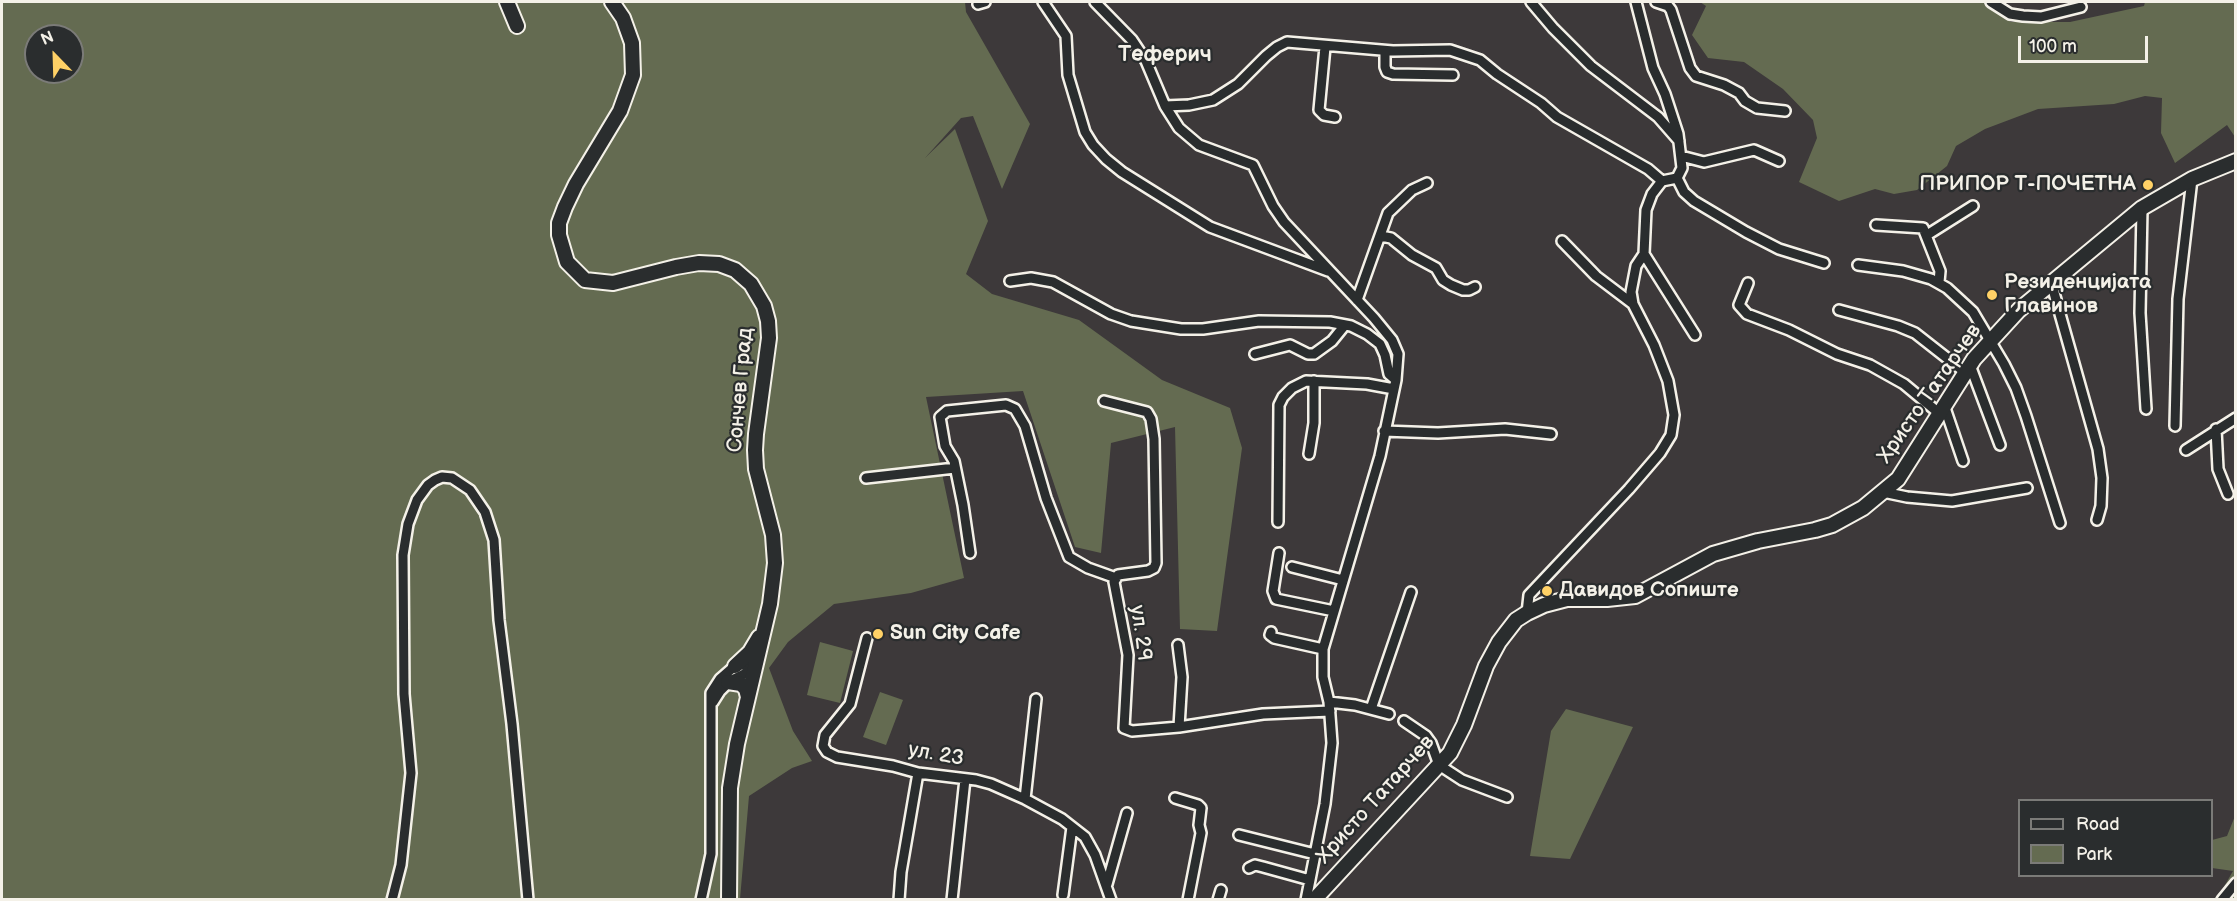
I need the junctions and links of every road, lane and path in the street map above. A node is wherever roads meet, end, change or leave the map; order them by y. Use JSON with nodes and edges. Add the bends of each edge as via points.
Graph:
{"nodes":[{"id":1,"x":507,"y":2,"type":"edge"},
{"id":2,"x":612,"y":2,"type":"edge"},
{"id":3,"x":1043,"y":2,"type":"edge"},
{"id":4,"x":1095,"y":2,"type":"edge"},
{"id":5,"x":1531,"y":2,"type":"edge"},
{"id":6,"x":1636,"y":2,"type":"edge"},
{"id":7,"x":1656,"y":2,"type":"edge"},
{"id":8,"x":1991,"y":2,"type":"edge"},
{"id":9,"x":2081,"y":7,"type":"dead end"},
{"id":10,"x":517,"y":26,"type":"dead end"},
{"id":11,"x":1325,"y":47,"type":"junction"},
{"id":12,"x":1385,"y":51,"type":"junction"},
{"id":13,"x":1453,"y":75,"type":"dead end"},
{"id":14,"x":1166,"y":106,"type":"junction"},
{"id":15,"x":1785,"y":111,"type":"dead end"},
{"id":16,"x":1335,"y":117,"type":"dead end"},
{"id":17,"x":1679,"y":141,"type":"junction"},
{"id":18,"x":1682,"y":156,"type":"junction"},
{"id":19,"x":1779,"y":161,"type":"dead end"},
{"id":20,"x":2235,"y":161,"type":"edge"},
{"id":21,"x":1677,"y":178,"type":"junction"},
{"id":22,"x":2192,"y":179,"type":"junction"},
{"id":23,"x":1662,"y":181,"type":"junction"},
{"id":24,"x":1427,"y":183,"type":"dead end"},
{"id":25,"x":1973,"y":206,"type":"dead end"},
{"id":26,"x":2142,"y":208,"type":"junction"},
{"id":27,"x":1876,"y":225,"type":"dead end"},
{"id":28,"x":1927,"y":235,"type":"junction"},
{"id":29,"x":1381,"y":236,"type":"junction"},
{"id":30,"x":1562,"y":241,"type":"dead end"},
{"id":31,"x":1644,"y":254,"type":"junction"},
{"id":32,"x":1824,"y":263,"type":"dead end"},
{"id":33,"x":1858,"y":265,"type":"dead end"},
{"id":34,"x":1330,"y":272,"type":"junction"},
{"id":35,"x":1010,"y":281,"type":"dead end"},
{"id":36,"x":1939,"y":282,"type":"junction"},
{"id":37,"x":2051,"y":282,"type":"junction"},
{"id":38,"x":1748,"y":283,"type":"dead end"},
{"id":39,"x":1475,"y":287,"type":"dead end"},
{"id":40,"x":1357,"y":300,"type":"junction"},
{"id":41,"x":1633,"y":304,"type":"junction"},
{"id":42,"x":1839,"y":310,"type":"dead end"},
{"id":43,"x":1345,"y":325,"type":"junction"},
{"id":44,"x":1695,"y":335,"type":"dead end"},
{"id":45,"x":1990,"y":340,"type":"junction"},
{"id":46,"x":1255,"y":354,"type":"dead end"},
{"id":47,"x":1968,"y":369,"type":"junction"},
{"id":48,"x":1314,"y":381,"type":"junction"},
{"id":49,"x":1395,"y":384,"type":"junction"},
{"id":50,"x":1104,"y":401,"type":"dead end"},
{"id":51,"x":1942,"y":409,"type":"junction"},
{"id":52,"x":2146,"y":409,"type":"dead end"},
{"id":53,"x":2235,"y":418,"type":"edge"},
{"id":54,"x":2175,"y":426,"type":"dead end"},
{"id":55,"x":2216,"y":429,"type":"junction"},
{"id":56,"x":1384,"y":430,"type":"junction"},
{"id":57,"x":1551,"y":434,"type":"dead end"},
{"id":58,"x":2000,"y":445,"type":"dead end"},
{"id":59,"x":2186,"y":450,"type":"dead end"},
{"id":60,"x":1309,"y":454,"type":"dead end"},
{"id":61,"x":1963,"y":461,"type":"dead end"},
{"id":62,"x":955,"y":468,"type":"junction"},
{"id":63,"x":866,"y":478,"type":"dead end"},
{"id":64,"x":2027,"y":488,"type":"dead end"},
{"id":65,"x":1883,"y":492,"type":"junction"},
{"id":66,"x":2228,"y":494,"type":"dead end"},
{"id":67,"x":2097,"y":520,"type":"dead end"},
{"id":68,"x":1278,"y":522,"type":"dead end"},
{"id":69,"x":2060,"y":523,"type":"dead end"},
{"id":70,"x":970,"y":553,"type":"dead end"},
{"id":71,"x":1278,"y":553,"type":"dead end"},
{"id":72,"x":1292,"y":567,"type":"dead end"},
{"id":73,"x":1116,"y":578,"type":"junction"},
{"id":74,"x":1343,"y":580,"type":"junction"},
{"id":75,"x":1411,"y":592,"type":"dead end"},
{"id":76,"x":1334,"y":611,"type":"junction"},
{"id":77,"x":1527,"y":613,"type":"junction"},
{"id":78,"x":765,"y":627,"type":"junction"},
{"id":79,"x":1271,"y":632,"type":"dead end"},
{"id":80,"x":867,"y":638,"type":"dead end"},
{"id":81,"x":1178,"y":645,"type":"dead end"},
{"id":82,"x":1323,"y":649,"type":"junction"},
{"id":83,"x":735,"y":666,"type":"junction"},
{"id":84,"x":755,"y":672,"type":"junction"},
{"id":85,"x":728,"y":682,"type":"junction"},
{"id":86,"x":748,"y":697,"type":"junction"},
{"id":87,"x":1036,"y":699,"type":"dead end"},
{"id":88,"x":711,"y":706,"type":"junction"},
{"id":89,"x":1330,"y":706,"type":"junction"},
{"id":90,"x":1371,"y":709,"type":"junction"},
{"id":91,"x":1389,"y":714,"type":"dead end"},
{"id":92,"x":1404,"y":721,"type":"dead end"},
{"id":93,"x":1179,"y":727,"type":"junction"},
{"id":94,"x":1439,"y":765,"type":"junction"},
{"id":95,"x":918,"y":773,"type":"junction"},
{"id":96,"x":964,"y":779,"type":"junction"},
{"id":97,"x":1507,"y":797,"type":"dead end"},
{"id":98,"x":1176,"y":798,"type":"dead end"},
{"id":99,"x":1025,"y":799,"type":"junction"},
{"id":100,"x":1127,"y":813,"type":"dead end"},
{"id":101,"x":1072,"y":827,"type":"junction"},
{"id":102,"x":1239,"y":835,"type":"dead end"},
{"id":103,"x":1316,"y":854,"type":"junction"},
{"id":104,"x":1249,"y":868,"type":"dead end"},
{"id":105,"x":1310,"y":880,"type":"junction"},
{"id":106,"x":2235,"y":883,"type":"edge"},
{"id":107,"x":1106,"y":886,"type":"junction"},
{"id":108,"x":1063,"y":895,"type":"dead end"},
{"id":109,"x":392,"y":900,"type":"edge"},
{"id":110,"x":528,"y":900,"type":"edge"},
{"id":111,"x":701,"y":900,"type":"edge"},
{"id":112,"x":729,"y":900,"type":"edge"},
{"id":113,"x":898,"y":900,"type":"edge"},
{"id":114,"x":952,"y":900,"type":"edge"},
{"id":115,"x":1111,"y":900,"type":"edge"},
{"id":116,"x":1188,"y":900,"type":"edge"},
{"id":117,"x":1306,"y":900,"type":"edge"},
{"id":118,"x":1314,"y":900,"type":"edge"},
{"id":119,"x":2222,"y":900,"type":"edge"}],
"edges":[{"from":1,"to":10,"type":"main road"},
{"from":2,"to":78,"type":"main road","name":"Сончев Град","via":[[632,43],[633,75],[620,111],[565,207],[559,223],[561,244],[567,262],[585,280],[613,284],[676,267],[719,264],[735,270],[759,295],[769,338],[756,434],[756,469],[775,563]]},
{"from":3,"to":34,"type":"street","via":[[1066,36],[1068,75],[1085,132],[1106,159],[1210,227]]},
{"from":4,"to":14,"type":"street","via":[[1132,40],[1150,68]]},
{"from":5,"to":17,"type":"street","via":[[1591,66],[1658,117]]},
{"from":6,"to":17,"type":"street","via":[[1653,68]]},
{"from":7,"to":15,"type":"street","via":[[1671,10],[1695,76],[1724,85],[1757,108]]},
{"from":8,"to":9,"type":"street","via":[[2010,14],[2023,16],[2042,17]]},
{"from":11,"to":12,"type":"street"},
{"from":11,"to":14,"type":"street","via":[[1287,42],[1213,100]]},
{"from":11,"to":16,"type":"street","via":[[1319,110]]},
{"from":12,"to":13,"type":"street","via":[[1387,72]]},
{"from":12,"to":23,"type":"street","via":[[1450,50],[1473,56],[1557,117]]},
{"from":14,"to":34,"type":"street","via":[[1172,118],[1199,145],[1253,165],[1284,222]]},
{"from":17,"to":18,"type":"street"},
{"from":18,"to":19,"type":"street","via":[[1704,162],[1754,150]]},
{"from":18,"to":21,"type":"street"},
{"from":20,"to":22,"type":"main road","name":"Христо Татарчев"},
{"from":21,"to":23,"type":"street"},
{"from":21,"to":32,"type":"street","via":[[1684,192],[1709,211],[1779,249]]},
{"from":22,"to":26,"type":"main road","name":"Христо Татарчев"},
{"from":22,"to":54,"type":"street","via":[[2178,299]]},
{"from":23,"to":31,"type":"street","via":[[1646,210]]},
{"from":24,"to":29,"type":"street","via":[[1412,190],[1388,213]]},
{"from":25,"to":28,"type":"street"},
{"from":26,"to":37,"type":"main road","name":"Христо Татарчев"},
{"from":26,"to":52,"type":"street","via":[[2140,313]]},
{"from":27,"to":28,"type":"street","via":[[1918,227]]},
{"from":28,"to":36,"type":"street","via":[[1940,271]]},
{"from":29,"to":39,"type":"street","via":[[1391,238],[1436,268],[1451,285],[1463,290]]},
{"from":29,"to":40,"type":"street"},
{"from":30,"to":41,"type":"street","via":[[1596,276]]},
{"from":31,"to":41,"type":"street","via":[[1631,283]]},
{"from":31,"to":44,"type":"street"},
{"from":33,"to":36,"type":"street","via":[[1902,271]]},
{"from":34,"to":40,"type":"street"},
{"from":35,"to":43,"type":"street","via":[[1031,278],[1053,282],[1111,314],[1182,329],[1259,321]]},
{"from":36,"to":45,"type":"street","via":[[1973,312]]},
{"from":37,"to":45,"type":"main road","name":"Христо Татарчев"},
{"from":37,"to":67,"type":"street","via":[[2098,449],[2102,478]]},
{"from":38,"to":51,"type":"street","via":[[1739,305],[1747,314],[1876,368]]},
{"from":40,"to":49,"type":"street","via":[[1384,329],[1396,349]]},
{"from":41,"to":77,"type":"street","via":[[1668,381],[1674,415],[1671,435],[1629,489],[1529,595]]},
{"from":42,"to":47,"type":"street","via":[[1915,333]]},
{"from":43,"to":46,"type":"street","via":[[1314,354],[1290,345]]},
{"from":43,"to":49,"type":"street","via":[[1380,344]]},
{"from":45,"to":47,"type":"main road","name":"Христо Татарчев"},
{"from":45,"to":69,"type":"street","via":[[2026,416]]},
{"from":47,"to":51,"type":"main road","name":"Христо Татарчев"},
{"from":47,"to":58,"type":"street"},
{"from":48,"to":49,"type":"street"},
{"from":48,"to":60,"type":"street"},
{"from":48,"to":68,"type":"street","via":[[1292,388],[1279,405]]},
{"from":49,"to":56,"type":"street"},
{"from":50,"to":73,"type":"street","name":"ул. 29","via":[[1147,412],[1154,439],[1156,563],[1151,570]]},
{"from":51,"to":61,"type":"street"},
{"from":51,"to":65,"type":"main road","name":"Христо Татарчев","via":[[1898,478]]},
{"from":53,"to":55,"type":"street"},
{"from":55,"to":59,"type":"street"},
{"from":55,"to":66,"type":"street","via":[[2218,469]]},
{"from":56,"to":57,"type":"street","via":[[1505,429]]},
{"from":56,"to":74,"type":"street"},
{"from":62,"to":63,"type":"street"},
{"from":62,"to":70,"type":"street"},
{"from":62,"to":73,"type":"street","via":[[945,446],[942,414],[992,405],[1015,409],[1025,426],[1046,498],[1069,557]]},
{"from":64,"to":65,"type":"street","via":[[1952,501]]},
{"from":65,"to":77,"type":"main road","name":"Христо Татарчев","via":[[1832,525],[1713,554],[1635,596],[1567,599]]},
{"from":71,"to":76,"type":"street","via":[[1272,591],[1276,599]]},
{"from":72,"to":74,"type":"street"},
{"from":73,"to":93,"type":"street","name":"ул. 29","via":[[1128,655],[1124,728],[1132,731]]},
{"from":74,"to":76,"type":"street"},
{"from":75,"to":90,"type":"street"},
{"from":76,"to":82,"type":"street"},
{"from":77,"to":94,"type":"main road","name":"Христо Татарчев","via":[[1499,642],[1456,742]]},
{"from":78,"to":83,"type":"main road"},
{"from":78,"to":84,"type":"main road","name":"Сончев Град"},
{"from":79,"to":82,"type":"street","via":[[1274,638]]},
{"from":80,"to":95,"type":"street","name":"ул. 23","via":[[850,704],[825,735],[824,746],[837,757]]},
{"from":81,"to":93,"type":"street","via":[[1182,677]]},
{"from":82,"to":89,"type":"street","via":[[1323,676]]},
{"from":83,"to":84,"type":"street","via":[[748,665]]},
{"from":83,"to":88,"type":"street","via":[[714,687]]},
{"from":84,"to":85,"type":"street"},
{"from":84,"to":86,"type":"main road","name":"Сончев Град"},
{"from":85,"to":86,"type":"main road","via":[[741,684]]},
{"from":85,"to":88,"type":"street"},
{"from":86,"to":112,"type":"main road","via":[[730,788]]},
{"from":87,"to":99,"type":"street"},
{"from":88,"to":111,"type":"street","via":[[711,854]]},
{"from":89,"to":90,"type":"street","name":"ул. 29"},
{"from":89,"to":93,"type":"street","name":"ул. 29"},
{"from":89,"to":103,"type":"street","via":[[1331,753]]},
{"from":90,"to":91,"type":"street","name":"ул. 29"},
{"from":92,"to":94,"type":"street","via":[[1426,736]]},
{"from":94,"to":97,"type":"street","via":[[1462,780]]},
{"from":94,"to":118,"type":"main road","name":"Христо Татарчев"},
{"from":95,"to":96,"type":"street","name":"ул. 23"},
{"from":95,"to":113,"type":"street"},
{"from":96,"to":99,"type":"street","name":"ул. 23","via":[[991,784]]},
{"from":96,"to":114,"type":"street"},
{"from":98,"to":116,"type":"street","via":[[1201,808],[1201,833]]},
{"from":99,"to":101,"type":"street","name":"ул. 23"},
{"from":100,"to":107,"type":"street"},
{"from":101,"to":107,"type":"street","name":"ул. 23","via":[[1090,844]]},
{"from":101,"to":108,"type":"street"},
{"from":102,"to":103,"type":"street"},
{"from":103,"to":105,"type":"street"},
{"from":104,"to":105,"type":"street","via":[[1255,865]]},
{"from":105,"to":117,"type":"street"},
{"from":106,"to":119,"type":"street"},
{"from":107,"to":115,"type":"street","name":"ул. 23"},
{"from":109,"to":110,"type":"street","via":[[405,846],[411,773],[404,694],[403,555],[417,500],[428,485],[442,477],[452,478],[470,490],[485,512],[494,540]]}]}
